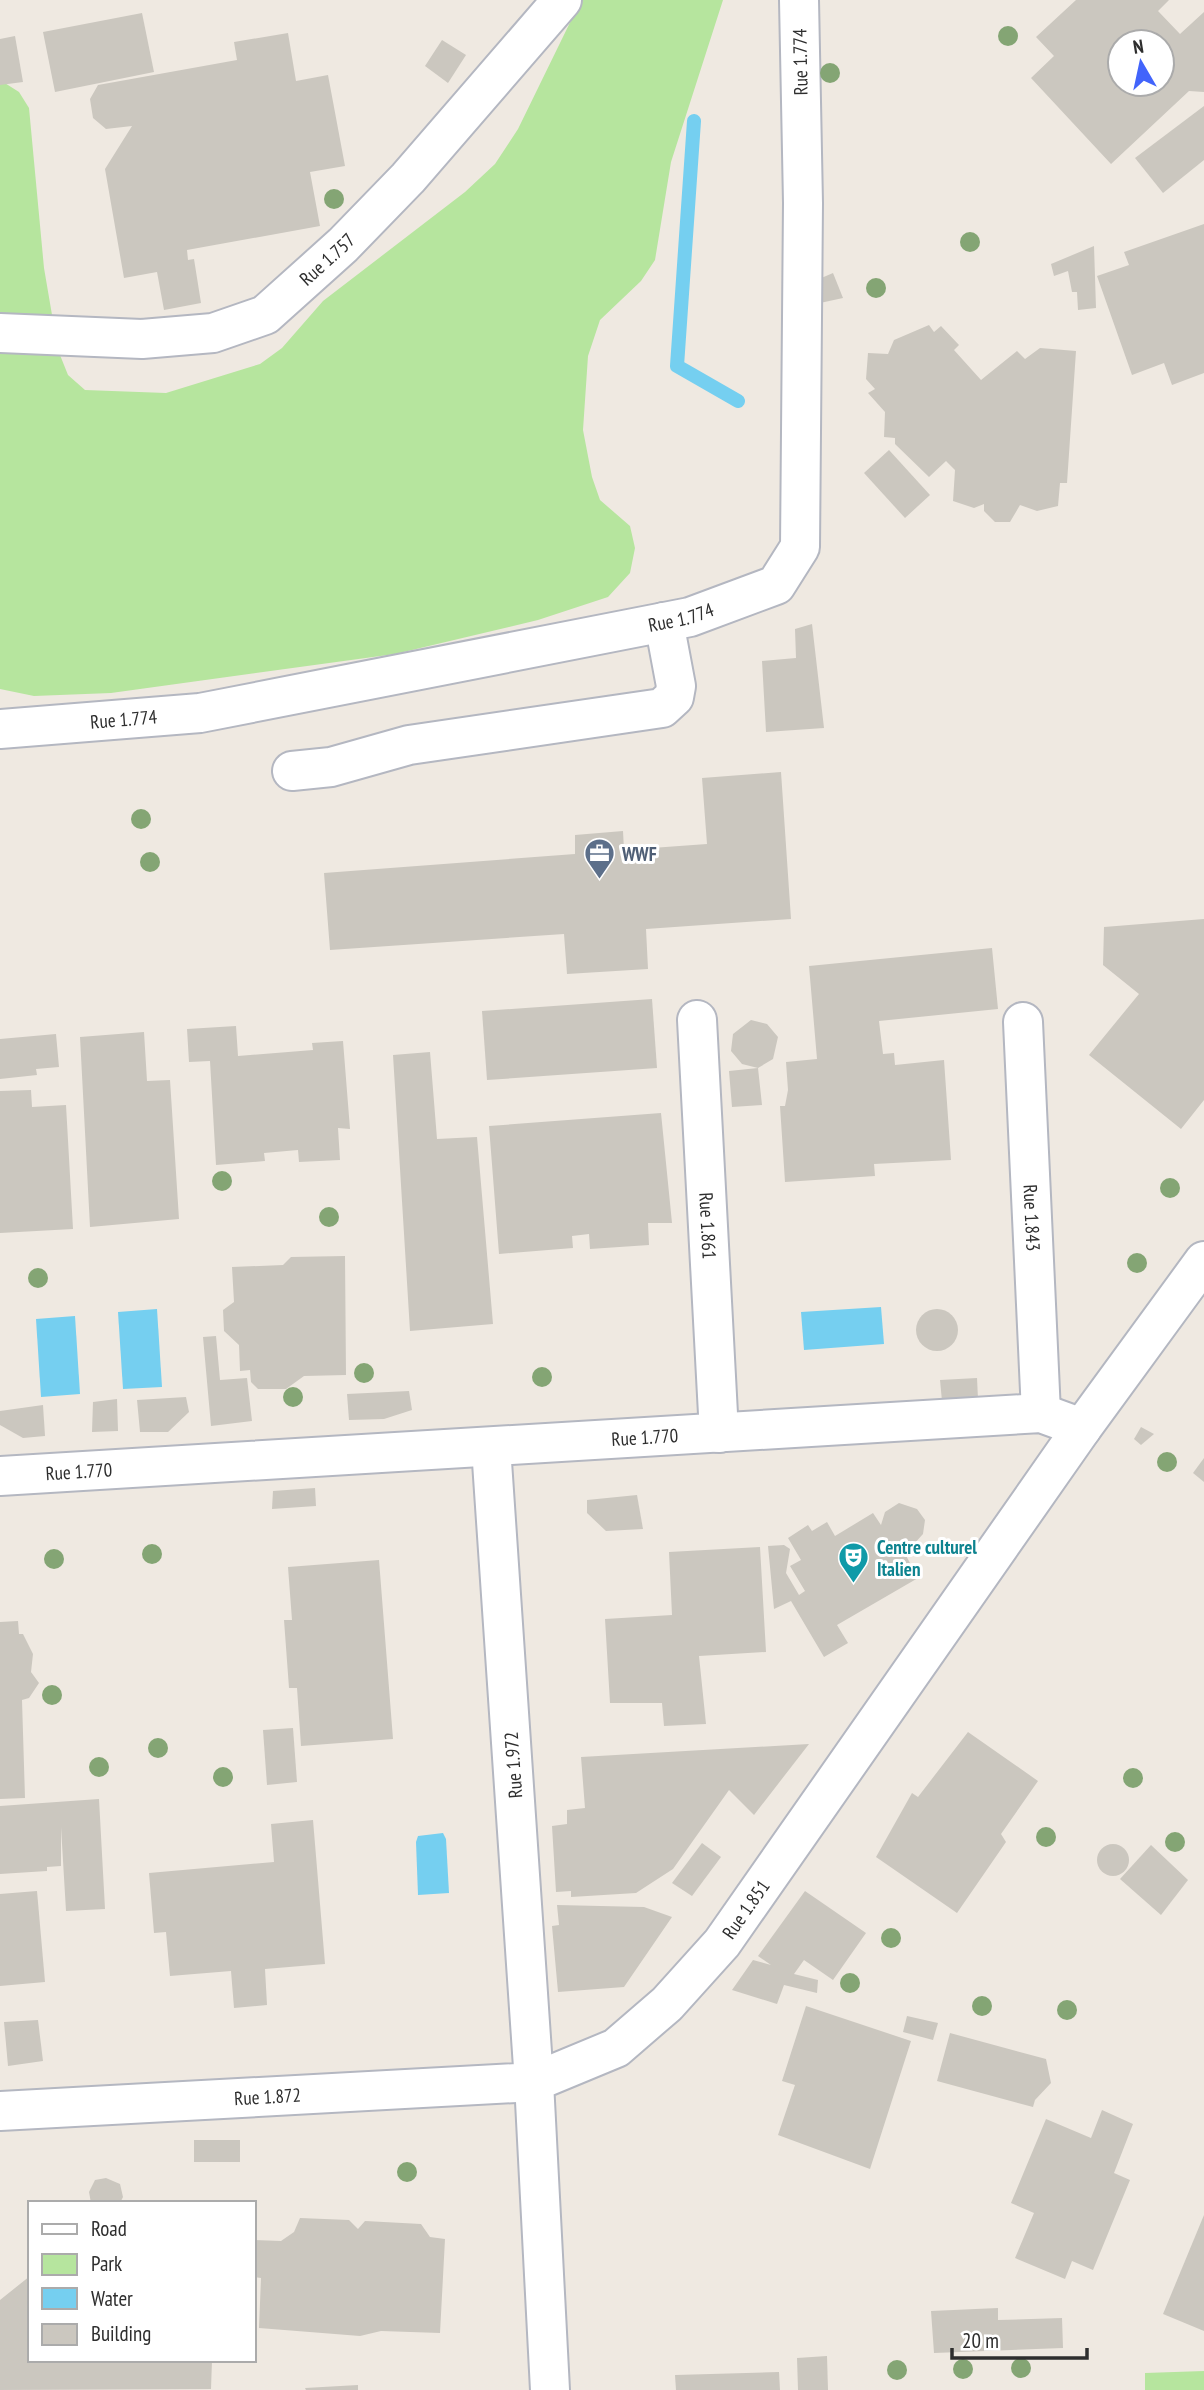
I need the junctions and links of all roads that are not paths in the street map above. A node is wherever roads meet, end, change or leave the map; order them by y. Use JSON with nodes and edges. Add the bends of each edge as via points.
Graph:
{"nodes":[{"id":1,"x":562,"y":0,"type":"edge"},
{"id":2,"x":799,"y":0,"type":"edge"},
{"id":3,"x":0,"y":332,"type":"edge"},
{"id":4,"x":664,"y":622,"type":"junction"},
{"id":5,"x":0,"y":729,"type":"edge"},
{"id":6,"x":292,"y":771,"type":"dead end"},
{"id":7,"x":697,"y":1020,"type":"dead end"},
{"id":8,"x":1023,"y":1022,"type":"dead end"},
{"id":9,"x":1204,"y":1261,"type":"edge"},
{"id":10,"x":1041,"y":1413,"type":"junction"},
{"id":11,"x":1082,"y":1428,"type":"junction"},
{"id":12,"x":719,"y":1433,"type":"junction"},
{"id":13,"x":491,"y":1447,"type":"junction"},
{"id":14,"x":0,"y":1476,"type":"edge"},
{"id":15,"x":534,"y":2082,"type":"junction"},
{"id":16,"x":0,"y":2111,"type":"edge"},
{"id":17,"x":550,"y":2390,"type":"edge"}],
"edges":[{"from":1,"to":3,"type":"street","name":"Rue 1.757","via":[[408,178],[343,245],[265,314],[213,333],[142,339]]},
{"from":2,"to":4,"type":"street","name":"Rue 1.774","via":[[803,203],[800,547],[776,585]]},
{"from":4,"to":5,"type":"street","name":"Rue 1.774","via":[[200,713]]},
{"from":4,"to":6,"type":"street","via":[[676,686],[674,697],[662,708],[410,745],[331,767]]},
{"from":7,"to":12,"type":"street","name":"Rue 1.861"},
{"from":8,"to":10,"type":"street","name":"Rue 1.843"},
{"from":9,"to":11,"type":"street"},
{"from":10,"to":11,"type":"street","name":"Rue 1.770"},
{"from":10,"to":12,"type":"street","name":"Rue 1.770"},
{"from":11,"to":15,"type":"street","name":"Rue 1.851","via":[[722,1943],[667,2004],[617,2048]]},
{"from":12,"to":13,"type":"street","name":"Rue 1.770"},
{"from":13,"to":14,"type":"street","name":"Rue 1.770"},
{"from":13,"to":15,"type":"street","name":"Rue 1.972"},
{"from":15,"to":16,"type":"street","name":"Rue 1.872"},
{"from":15,"to":17,"type":"street"}]}
